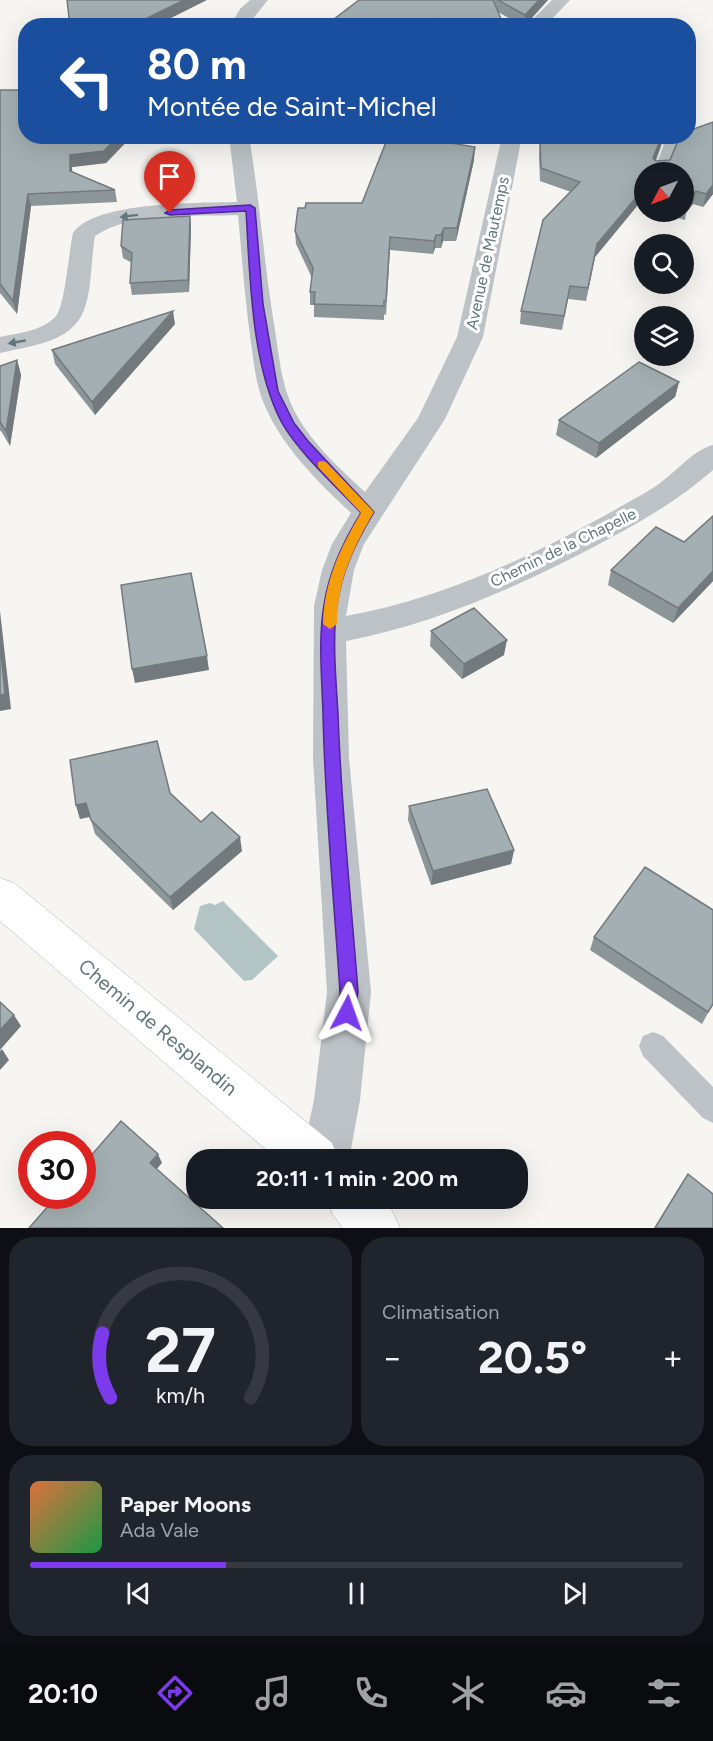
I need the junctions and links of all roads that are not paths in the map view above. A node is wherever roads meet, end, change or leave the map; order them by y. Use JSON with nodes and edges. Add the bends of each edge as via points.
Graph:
{"nodes":[{"id":1,"x":260,"y":0,"type":"edge"},
{"id":2,"x":562,"y":0,"type":"edge"},
{"id":3,"x":243,"y":18,"type":"edge"},
{"id":4,"x":543,"y":18,"type":"edge"},
{"id":5,"x":705,"y":130,"type":"edge"},
{"id":6,"x":696,"y":133,"type":"edge"},
{"id":7,"x":240,"y":144,"type":"edge"},
{"id":8,"x":510,"y":144,"type":"edge"},
{"id":9,"x":671,"y":144,"type":"edge"},
{"id":10,"x":663,"y":162,"type":"edge"},
{"id":11,"x":250,"y":208,"type":"junction"},
{"id":12,"x":0,"y":345,"type":"edge"},
{"id":13,"x":713,"y":454,"type":"edge"},
{"id":14,"x":368,"y":512,"type":"junction"},
{"id":15,"x":330,"y":632,"type":"junction"},
{"id":16,"x":0,"y":896,"type":"edge"},
{"id":17,"x":653,"y":1046,"type":"dead end"},
{"id":18,"x":713,"y":1108,"type":"edge"},
{"id":19,"x":302,"y":1149,"type":"edge"},
{"id":20,"x":327,"y":1149,"type":"edge"},
{"id":21,"x":359,"y":1209,"type":"edge"},
{"id":22,"x":375,"y":1228,"type":"edge"}],
"edges":[{"from":1,"to":3,"type":"street"},
{"from":2,"to":4,"type":"street"},
{"from":5,"to":6,"type":"lane"},
{"from":7,"to":11,"type":"street"},
{"from":8,"to":14,"type":"street","name":"Avenue de Mautemps","via":[[470,337],[431,419]]},
{"from":9,"to":10,"type":"lane"},
{"from":11,"to":12,"type":"street","one_way":true,"via":[[124,216],[89,228],[81,244],[73,312],[52,332]]},
{"from":11,"to":14,"type":"street","via":[[258,304],[273,391],[288,424]]},
{"from":13,"to":15,"type":"street","name":"Chemin de la Chapelle","via":[[647,506],[518,572],[438,604]]},
{"from":14,"to":15,"type":"street","name":"Avenue de Mautemps","via":[[348,544],[338,570],[330,606]]},
{"from":15,"to":20,"type":"street","name":"Avenue de Mautemps","via":[[332,758],[349,992]]},
{"from":16,"to":19,"type":"street","name":"Chemin de Resplandin"},
{"from":17,"to":18,"type":"lane"},
{"from":21,"to":22,"type":"street"}]}
